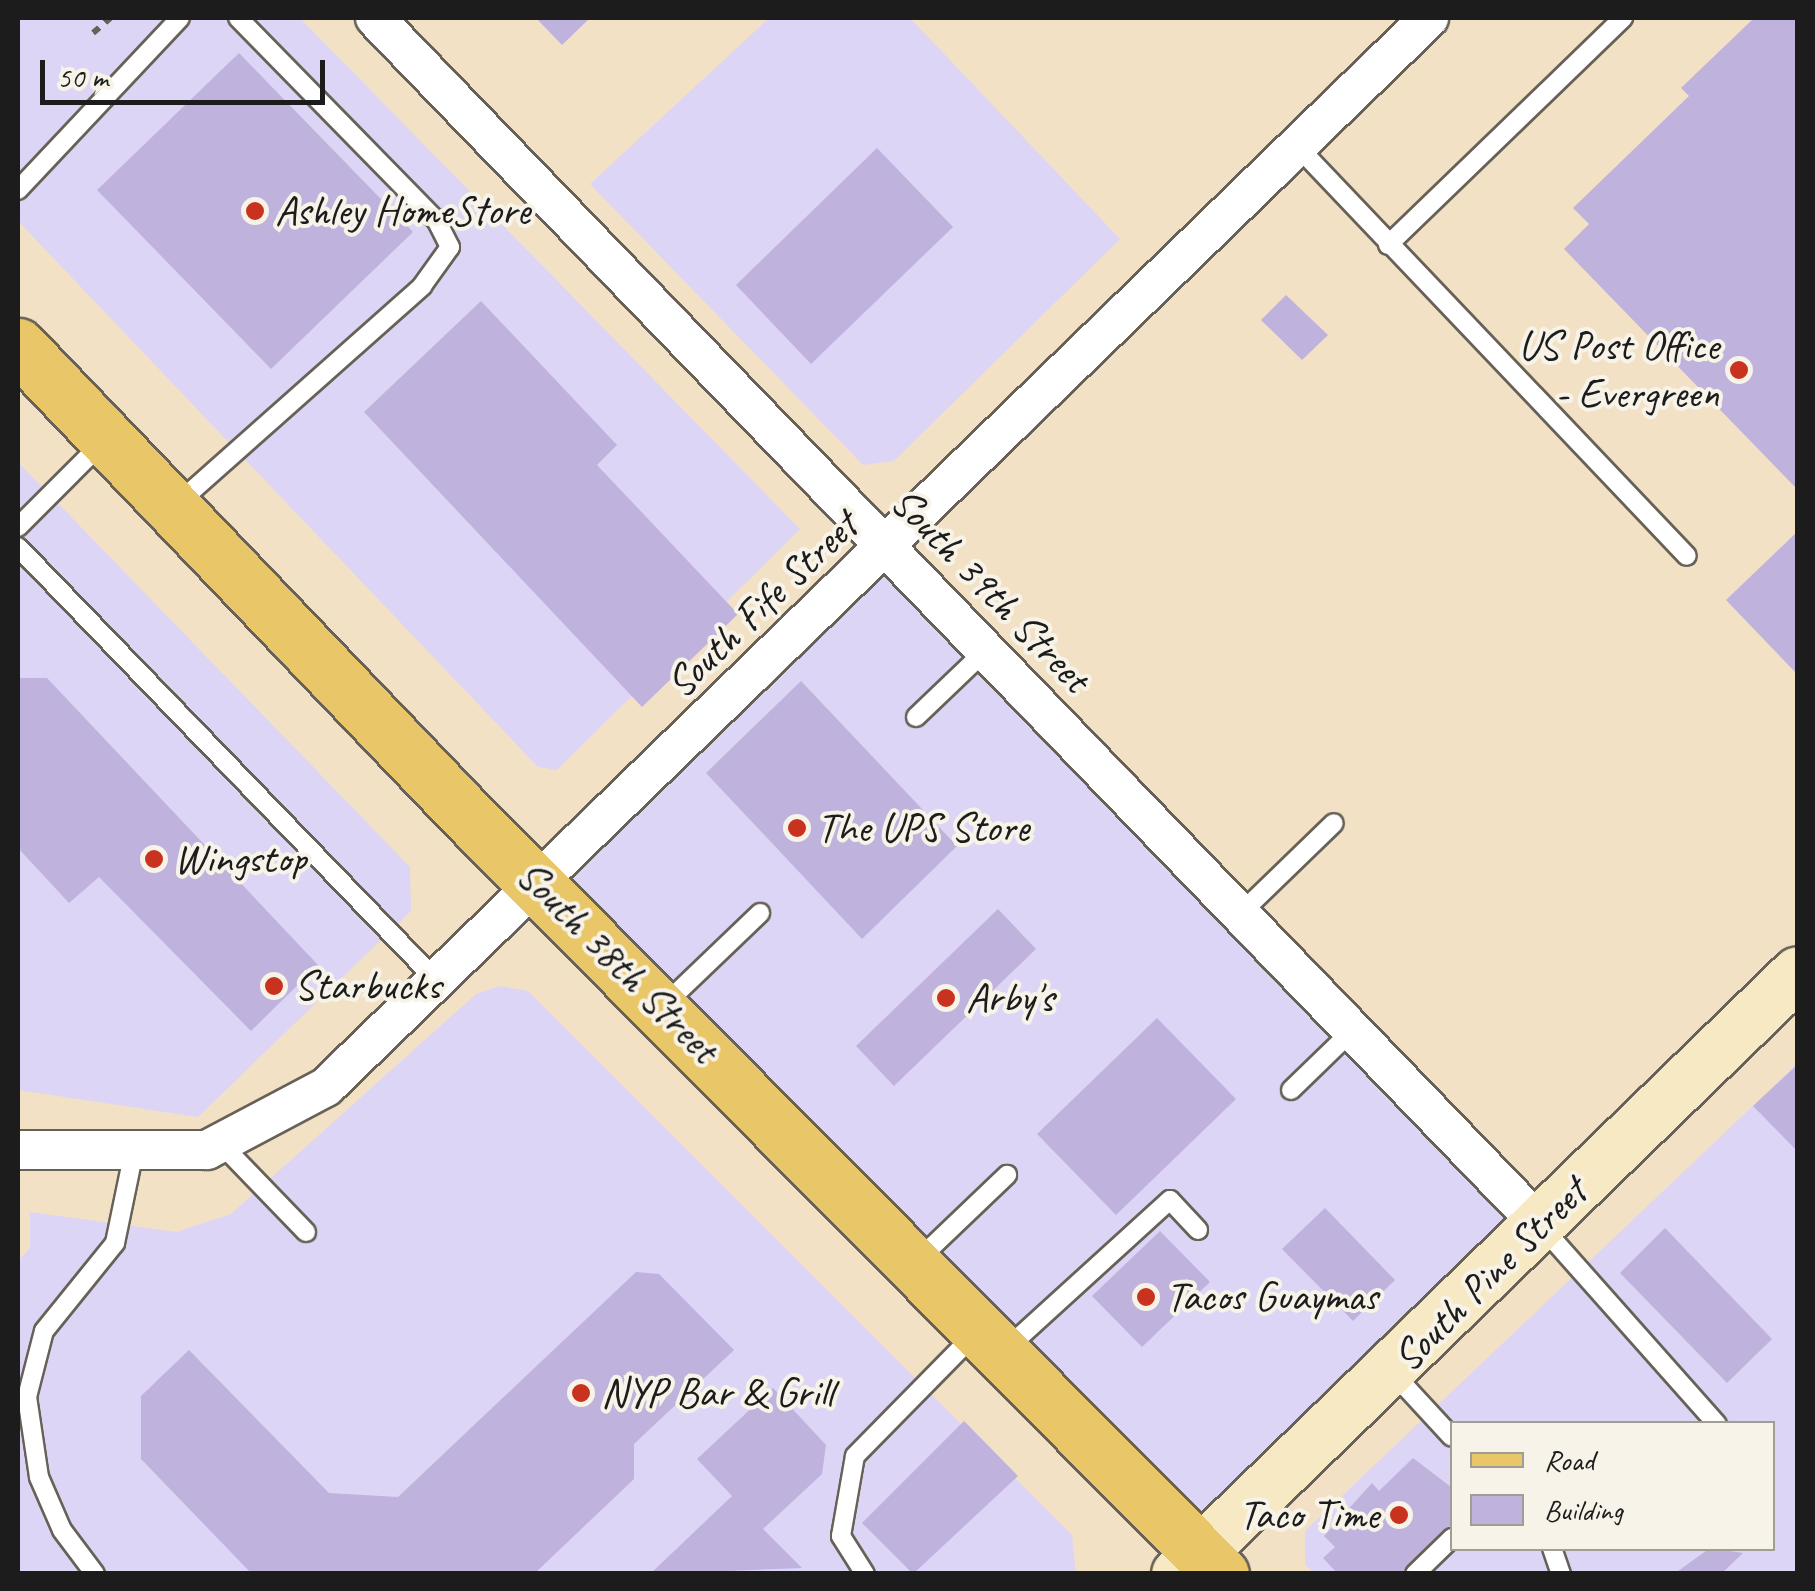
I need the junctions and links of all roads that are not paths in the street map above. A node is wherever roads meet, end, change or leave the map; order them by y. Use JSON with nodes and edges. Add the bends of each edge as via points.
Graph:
{"nodes":[{"id":1,"x":180,"y":18,"type":"edge"},
{"id":2,"x":238,"y":18,"type":"edge"},
{"id":3,"x":375,"y":18,"type":"edge"},
{"id":4,"x":1430,"y":18,"type":"edge"},
{"id":5,"x":1623,"y":18,"type":"edge"},
{"id":6,"x":1298,"y":147,"type":"junction"},
{"id":7,"x":18,"y":190,"type":"edge"},
{"id":8,"x":1388,"y":245,"type":"junction"},
{"id":9,"x":18,"y":346,"type":"edge"},
{"id":10,"x":105,"y":440,"type":"junction"},
{"id":11,"x":172,"y":509,"type":"junction"},
{"id":12,"x":18,"y":527,"type":"edge"},
{"id":13,"x":18,"y":547,"type":"edge"},
{"id":14,"x":887,"y":548,"type":"junction"},
{"id":15,"x":1687,"y":556,"type":"dead end"},
{"id":16,"x":986,"y":650,"type":"junction"},
{"id":17,"x":916,"y":717,"type":"dead end"},
{"id":18,"x":1334,"y":823,"type":"dead end"},
{"id":19,"x":538,"y":882,"type":"junction"},
{"id":20,"x":760,"y":912,"type":"dead end"},
{"id":21,"x":1240,"y":913,"type":"junction"},
{"id":22,"x":1798,"y":974,"type":"edge"},
{"id":23,"x":436,"y":980,"type":"junction"},
{"id":24,"x":662,"y":1007,"type":"junction"},
{"id":25,"x":1353,"y":1030,"type":"junction"},
{"id":26,"x":1291,"y":1090,"type":"dead end"},
{"id":27,"x":222,"y":1145,"type":"junction"},
{"id":28,"x":18,"y":1150,"type":"edge"},
{"id":29,"x":133,"y":1156,"type":"junction"},
{"id":30,"x":1007,"y":1174,"type":"dead end"},
{"id":31,"x":1540,"y":1225,"type":"junction"},
{"id":32,"x":1198,"y":1230,"type":"dead end"},
{"id":33,"x":306,"y":1232,"type":"dead end"},
{"id":34,"x":915,"y":1263,"type":"junction"},
{"id":35,"x":992,"y":1340,"type":"junction"},
{"id":36,"x":1392,"y":1372,"type":"junction"},
{"id":37,"x":1714,"y":1421,"type":"edge"},
{"id":38,"x":1450,"y":1434,"type":"edge"},
{"id":39,"x":1450,"y":1540,"type":"edge"},
{"id":40,"x":1200,"y":1566,"type":"edge"},
{"id":41,"x":95,"y":1574,"type":"edge"},
{"id":42,"x":866,"y":1574,"type":"edge"},
{"id":43,"x":1415,"y":1574,"type":"edge"}],
"edges":[{"from":1,"to":7,"type":"lane"},
{"from":2,"to":11,"type":"lane","via":[[436,220],[450,247],[422,286]]},
{"from":3,"to":14,"type":"street","name":"South 39th Street"},
{"from":4,"to":6,"type":"street","name":"South Fife Street"},
{"from":5,"to":8,"type":"lane"},
{"from":6,"to":8,"type":"lane"},
{"from":6,"to":14,"type":"street","name":"South Fife Street"},
{"from":8,"to":15,"type":"lane"},
{"from":9,"to":10,"type":"main road","name":"South 38th Street"},
{"from":10,"to":11,"type":"main road","name":"South 38th Street"},
{"from":10,"to":12,"type":"lane"},
{"from":11,"to":19,"type":"main road","name":"South 38th Street"},
{"from":13,"to":23,"type":"lane"},
{"from":14,"to":16,"type":"street","name":"South 39th Street"},
{"from":14,"to":19,"type":"street","name":"South Fife Street"},
{"from":16,"to":17,"type":"lane"},
{"from":16,"to":21,"type":"street","name":"South 39th Street"},
{"from":18,"to":21,"type":"lane"},
{"from":19,"to":23,"type":"street","name":"South Fife Street"},
{"from":19,"to":24,"type":"main road","name":"South 38th Street"},
{"from":20,"to":24,"type":"lane"},
{"from":21,"to":25,"type":"street","name":"South 39th Street"},
{"from":22,"to":31,"type":"main road","name":"South Pine Street"},
{"from":23,"to":27,"type":"street","name":"South Fife Street","via":[[326,1087]]},
{"from":24,"to":34,"type":"main road","name":"South 38th Street"},
{"from":25,"to":26,"type":"lane"},
{"from":25,"to":31,"type":"street","name":"South 39th Street"},
{"from":27,"to":29,"type":"street"},
{"from":27,"to":33,"type":"lane"},
{"from":28,"to":29,"type":"street"},
{"from":29,"to":41,"type":"lane","via":[[119,1234],[44,1331],[26,1397],[40,1477],[62,1530]]},
{"from":30,"to":34,"type":"lane"},
{"from":31,"to":36,"type":"main road","name":"South Pine Street"},
{"from":31,"to":37,"type":"lane"},
{"from":32,"to":35,"type":"lane","via":[[1170,1200]]},
{"from":34,"to":35,"type":"main road","name":"South 38th Street"},
{"from":35,"to":40,"type":"main road","name":"South 38th Street"},
{"from":35,"to":42,"type":"lane","via":[[855,1456],[841,1536]]},
{"from":36,"to":38,"type":"lane"},
{"from":36,"to":40,"type":"main road","name":"South Pine Street"},
{"from":39,"to":43,"type":"lane"}]}
